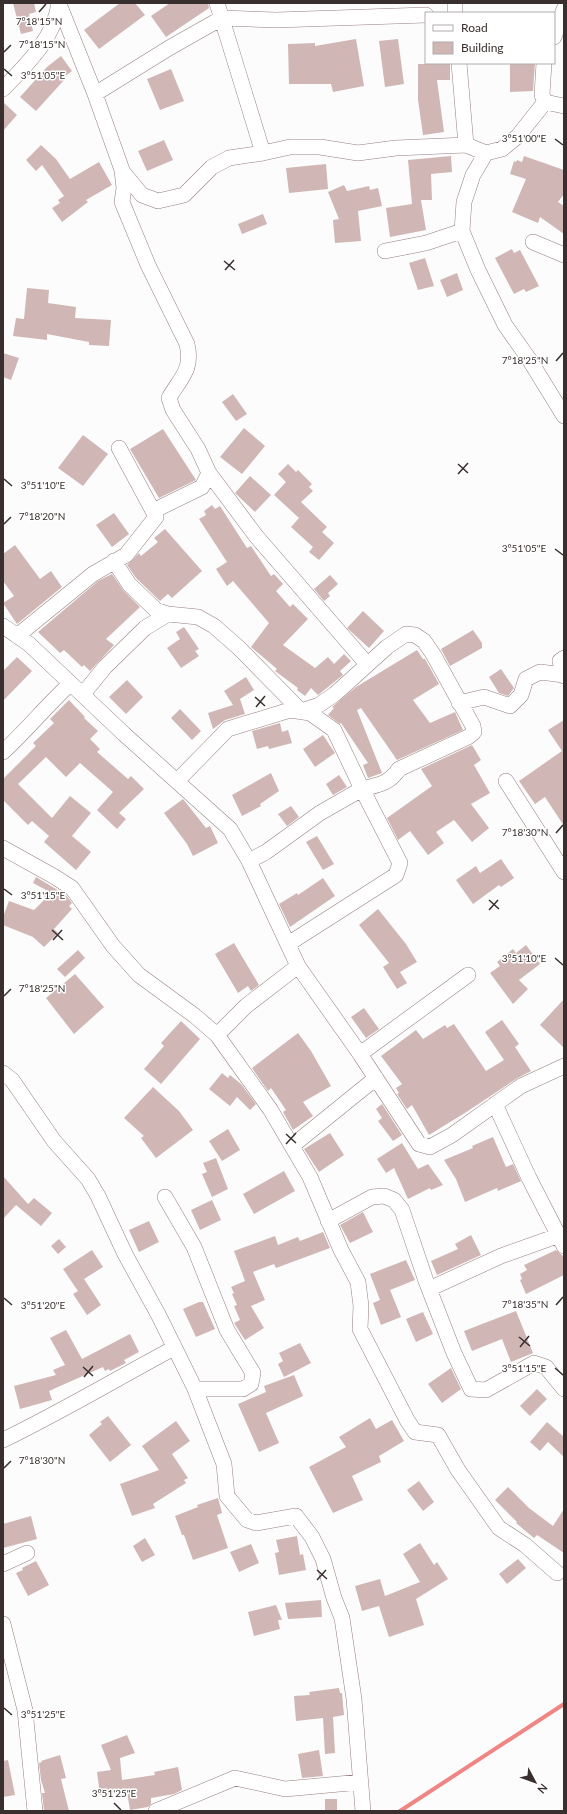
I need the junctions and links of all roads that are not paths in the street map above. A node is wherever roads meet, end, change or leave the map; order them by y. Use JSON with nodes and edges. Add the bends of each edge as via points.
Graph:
{"nodes":[{"id":1,"x":59,"y":3,"type":"edge"},
{"id":2,"x":217,"y":3,"type":"edge"},
{"id":3,"x":564,"y":9,"type":"edge"},
{"id":4,"x":425,"y":15,"type":"edge"},
{"id":5,"x":222,"y":18,"type":"junction"},
{"id":6,"x":555,"y":34,"type":"edge"},
{"id":7,"x":459,"y":64,"type":"edge"},
{"id":8,"x":544,"y":64,"type":"edge"},
{"id":9,"x":3,"y":89,"type":"edge"},
{"id":10,"x":95,"y":94,"type":"junction"},
{"id":11,"x":545,"y":102,"type":"junction"},
{"id":12,"x":564,"y":106,"type":"edge"},
{"id":13,"x":466,"y":145,"type":"junction"},
{"id":14,"x":263,"y":153,"type":"junction"},
{"id":15,"x":486,"y":153,"type":"junction"},
{"id":16,"x":122,"y":170,"type":"junction"},
{"id":17,"x":462,"y":231,"type":"junction"},
{"id":18,"x":533,"y":242,"type":"dead end"},
{"id":19,"x":386,"y":251,"type":"dead end"},
{"id":20,"x":564,"y":255,"type":"edge"},
{"id":21,"x":564,"y":416,"type":"edge"},
{"id":22,"x":119,"y":448,"type":"dead end"},
{"id":23,"x":209,"y":473,"type":"junction"},
{"id":24,"x":153,"y":511,"type":"junction"},
{"id":25,"x":114,"y":561,"type":"junction"},
{"id":26,"x":168,"y":614,"type":"junction"},
{"id":27,"x":3,"y":626,"type":"edge"},
{"id":28,"x":17,"y":636,"type":"junction"},
{"id":29,"x":564,"y":658,"type":"edge"},
{"id":30,"x":366,"y":664,"type":"junction"},
{"id":31,"x":564,"y":675,"type":"edge"},
{"id":32,"x":70,"y":684,"type":"junction"},
{"id":33,"x":83,"y":694,"type":"junction"},
{"id":34,"x":459,"y":703,"type":"junction"},
{"id":35,"x":301,"y":711,"type":"junction"},
{"id":36,"x":3,"y":752,"type":"edge"},
{"id":37,"x":177,"y":781,"type":"junction"},
{"id":38,"x":506,"y":781,"type":"dead end"},
{"id":39,"x":362,"y":789,"type":"junction"},
{"id":40,"x":3,"y":848,"type":"edge"},
{"id":41,"x":249,"y":861,"type":"junction"},
{"id":42,"x":564,"y":872,"type":"edge"},
{"id":43,"x":288,"y":944,"type":"junction"},
{"id":44,"x":298,"y":966,"type":"junction"},
{"id":45,"x":468,"y":975,"type":"dead end"},
{"id":46,"x":217,"y":1036,"type":"junction"},
{"id":47,"x":360,"y":1054,"type":"junction"},
{"id":48,"x":564,"y":1066,"type":"edge"},
{"id":49,"x":3,"y":1073,"type":"edge"},
{"id":50,"x":376,"y":1078,"type":"junction"},
{"id":51,"x":495,"y":1104,"type":"junction"},
{"id":52,"x":292,"y":1146,"type":"junction"},
{"id":53,"x":165,"y":1197,"type":"dead end"},
{"id":54,"x":328,"y":1221,"type":"junction"},
{"id":55,"x":561,"y":1241,"type":"edge"},
{"id":56,"x":429,"y":1288,"type":"junction"},
{"id":57,"x":174,"y":1348,"type":"junction"},
{"id":58,"x":195,"y":1389,"type":"junction"},
{"id":59,"x":564,"y":1389,"type":"edge"},
{"id":60,"x":3,"y":1440,"type":"edge"},
{"id":61,"x":27,"y":1554,"type":"dead end"},
{"id":62,"x":3,"y":1564,"type":"edge"},
{"id":63,"x":557,"y":1573,"type":"dead end"},
{"id":64,"x":3,"y":1624,"type":"edge"},
{"id":65,"x":361,"y":1782,"type":"junction"},
{"id":66,"x":35,"y":1811,"type":"edge"},
{"id":67,"x":156,"y":1811,"type":"edge"},
{"id":68,"x":363,"y":1811,"type":"edge"}],
"edges":[{"from":1,"to":9,"type":"street","via":[[52,28],[36,55]]},
{"from":1,"to":10,"type":"street"},
{"from":2,"to":5,"type":"street"},
{"from":3,"to":6,"type":"street"},
{"from":4,"to":5,"type":"street","via":[[276,20]]},
{"from":5,"to":10,"type":"street"},
{"from":5,"to":14,"type":"street"},
{"from":7,"to":13,"type":"street"},
{"from":8,"to":11,"type":"street","via":[[542,95]]},
{"from":10,"to":16,"type":"street"},
{"from":11,"to":12,"type":"street"},
{"from":11,"to":15,"type":"street","via":[[518,136],[502,149]]},
{"from":13,"to":14,"type":"street","via":[[396,148],[358,153],[320,147],[290,147]]},
{"from":13,"to":15,"type":"street"},
{"from":14,"to":16,"type":"street","via":[[229,158],[212,167],[184,195],[158,201],[142,195]]},
{"from":15,"to":17,"type":"street","via":[[473,176],[464,202]]},
{"from":16,"to":23,"type":"street","via":[[122,202],[148,265],[187,344],[190,358],[188,368],[169,398],[173,410],[198,448]]},
{"from":17,"to":19,"type":"street","via":[[426,243]]},
{"from":17,"to":21,"type":"street","via":[[505,325]]},
{"from":18,"to":20,"type":"street"},
{"from":22,"to":24,"type":"street"},
{"from":23,"to":24,"type":"street","via":[[202,487]]},
{"from":23,"to":30,"type":"street","via":[[256,536]]},
{"from":24,"to":25,"type":"street","via":[[156,517],[126,555]]},
{"from":25,"to":26,"type":"street","via":[[128,584],[137,593],[156,610]]},
{"from":25,"to":28,"type":"street","via":[[93,574]]},
{"from":26,"to":33,"type":"street","via":[[145,628],[105,667]]},
{"from":26,"to":35,"type":"street","via":[[198,617],[214,626]]},
{"from":27,"to":28,"type":"street"},
{"from":28,"to":32,"type":"street","via":[[29,644]]},
{"from":29,"to":31,"type":"street","via":[[560,661]]},
{"from":30,"to":34,"type":"street","via":[[406,634],[415,635],[424,641],[433,654]]},
{"from":30,"to":35,"type":"street","via":[[335,694],[319,705]]},
{"from":31,"to":34,"type":"street","via":[[540,672],[526,679],[521,695],[510,706],[484,697]]},
{"from":32,"to":33,"type":"street"},
{"from":32,"to":36,"type":"street","via":[[48,704],[22,736]]},
{"from":33,"to":37,"type":"street"},
{"from":34,"to":39,"type":"street","via":[[474,732],[399,769],[394,777],[384,784]]},
{"from":35,"to":37,"type":"street","via":[[290,710],[228,729]]},
{"from":35,"to":39,"type":"street","via":[[310,713],[334,730]]},
{"from":37,"to":41,"type":"street","via":[[230,829]]},
{"from":38,"to":42,"type":"street"},
{"from":39,"to":41,"type":"street","via":[[320,813],[266,852]]},
{"from":39,"to":43,"type":"street","via":[[400,863],[396,875]]},
{"from":40,"to":46,"type":"street","via":[[72,888],[113,946],[139,975],[195,1016]]},
{"from":41,"to":43,"type":"street"},
{"from":43,"to":44,"type":"street"},
{"from":44,"to":46,"type":"street","via":[[246,1006]]},
{"from":44,"to":47,"type":"street"},
{"from":45,"to":47,"type":"street"},
{"from":46,"to":52,"type":"street","via":[[270,1109]]},
{"from":47,"to":50,"type":"street"},
{"from":48,"to":51,"type":"street","via":[[521,1086]]},
{"from":49,"to":57,"type":"street","via":[[12,1080],[54,1141],[88,1179]]},
{"from":50,"to":51,"type":"street","via":[[419,1144],[430,1147],[452,1135]]},
{"from":50,"to":52,"type":"street"},
{"from":51,"to":55,"type":"street"},
{"from":52,"to":54,"type":"street","via":[[310,1177]]},
{"from":53,"to":58,"type":"street","via":[[194,1247],[227,1330],[253,1373],[251,1384],[243,1389]]},
{"from":54,"to":56,"type":"street","via":[[372,1197],[384,1196],[394,1200],[402,1210]]},
{"from":54,"to":63,"type":"street","via":[[358,1282],[360,1329],[407,1420],[415,1432],[438,1435],[458,1470],[499,1528],[525,1545]]},
{"from":55,"to":56,"type":"street","via":[[501,1256]]},
{"from":56,"to":59,"type":"street","via":[[471,1389],[486,1390],[534,1363],[546,1367]]},
{"from":57,"to":58,"type":"street"},
{"from":57,"to":60,"type":"street"},
{"from":58,"to":65,"type":"street","via":[[224,1464],[227,1496],[247,1520],[256,1523],[296,1516],[312,1537],[322,1559],[342,1618],[354,1699]]},
{"from":61,"to":62,"type":"street"},
{"from":64,"to":66,"type":"street","via":[[25,1710]]},
{"from":65,"to":67,"type":"street","via":[[285,1788],[235,1778]]},
{"from":65,"to":68,"type":"street"}]}
